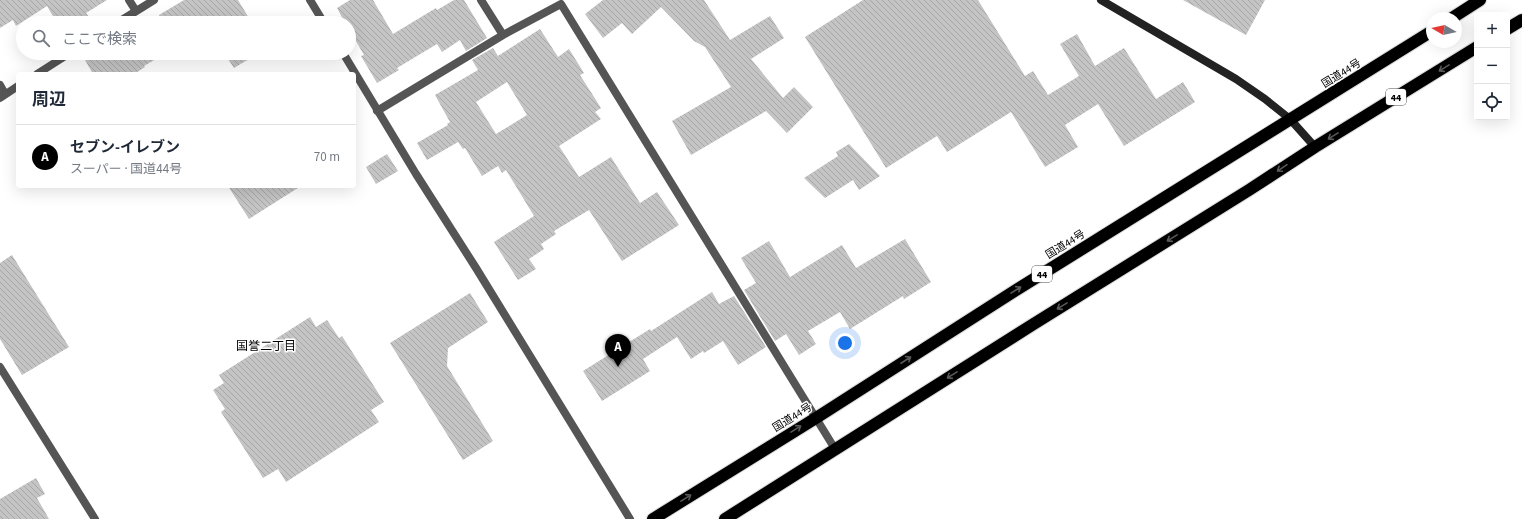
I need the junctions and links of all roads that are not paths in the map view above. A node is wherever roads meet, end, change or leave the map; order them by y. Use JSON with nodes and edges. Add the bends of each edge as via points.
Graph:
{"nodes":[{"id":1,"x":129,"y":0,"type":"edge"},
{"id":2,"x":154,"y":0,"type":"edge"},
{"id":3,"x":310,"y":0,"type":"edge"},
{"id":4,"x":481,"y":0,"type":"edge"},
{"id":5,"x":1101,"y":0,"type":"edge"},
{"id":6,"x":1480,"y":0,"type":"edge"},
{"id":7,"x":136,"y":11,"type":"junction"},
{"id":8,"x":1461,"y":12,"type":"edge"},
{"id":9,"x":128,"y":16,"type":"edge"},
{"id":10,"x":320,"y":16,"type":"edge"},
{"id":11,"x":1522,"y":20,"type":"edge"},
{"id":12,"x":1510,"y":27,"type":"edge"},
{"id":13,"x":503,"y":35,"type":"junction"},
{"id":14,"x":1426,"y":35,"type":"edge"},
{"id":15,"x":1475,"y":48,"type":"edge"},
{"id":16,"x":59,"y":60,"type":"edge"},
{"id":17,"x":347,"y":60,"type":"edge"},
{"id":18,"x":40,"y":72,"type":"edge"},
{"id":19,"x":354,"y":72,"type":"edge"},
{"id":20,"x":356,"y":75,"type":"edge"},
{"id":21,"x":0,"y":85,"type":"edge"},
{"id":22,"x":16,"y":87,"type":"edge"},
{"id":23,"x":3,"y":96,"type":"edge"},
{"id":24,"x":377,"y":111,"type":"junction"},
{"id":25,"x":1290,"y":119,"type":"junction"},
{"id":26,"x":1315,"y":147,"type":"junction"},
{"id":27,"x":0,"y":367,"type":"edge"},
{"id":28,"x":816,"y":418,"type":"junction"},
{"id":29,"x":835,"y":449,"type":"junction"},
{"id":30,"x":96,"y":519,"type":"edge"},
{"id":31,"x":630,"y":519,"type":"edge"},
{"id":32,"x":653,"y":519,"type":"edge"},
{"id":33,"x":725,"y":519,"type":"edge"}],
"edges":[{"from":1,"to":7,"type":"street"},
{"from":2,"to":7,"type":"street"},
{"from":3,"to":10,"type":"street"},
{"from":4,"to":13,"type":"street"},
{"from":5,"to":25,"type":"street","via":[[1236,79]]},
{"from":6,"to":8,"type":"highway"},
{"from":7,"to":9,"type":"street"},
{"from":11,"to":12,"type":"highway"},
{"from":13,"to":24,"type":"street"},
{"from":13,"to":28,"type":"street","via":[[561,4]]},
{"from":14,"to":25,"type":"highway","name":"国道44号","number":"44"},
{"from":15,"to":26,"type":"highway","number":"44","one_way":true},
{"from":16,"to":18,"type":"street"},
{"from":17,"to":19,"type":"street"},
{"from":20,"to":24,"type":"street"},
{"from":21,"to":23,"type":"street"},
{"from":22,"to":23,"type":"street"},
{"from":24,"to":31,"type":"street"},
{"from":25,"to":26,"type":"street"},
{"from":28,"to":25,"type":"highway","name":"国道44号","number":"44","one_way":true},
{"from":26,"to":29,"type":"highway","number":"44","one_way":true},
{"from":27,"to":30,"type":"street"},
{"from":28,"to":29,"type":"street"},
{"from":32,"to":28,"type":"highway","name":"国道44号","number":"44","one_way":true},
{"from":29,"to":33,"type":"highway","number":"44"}]}
